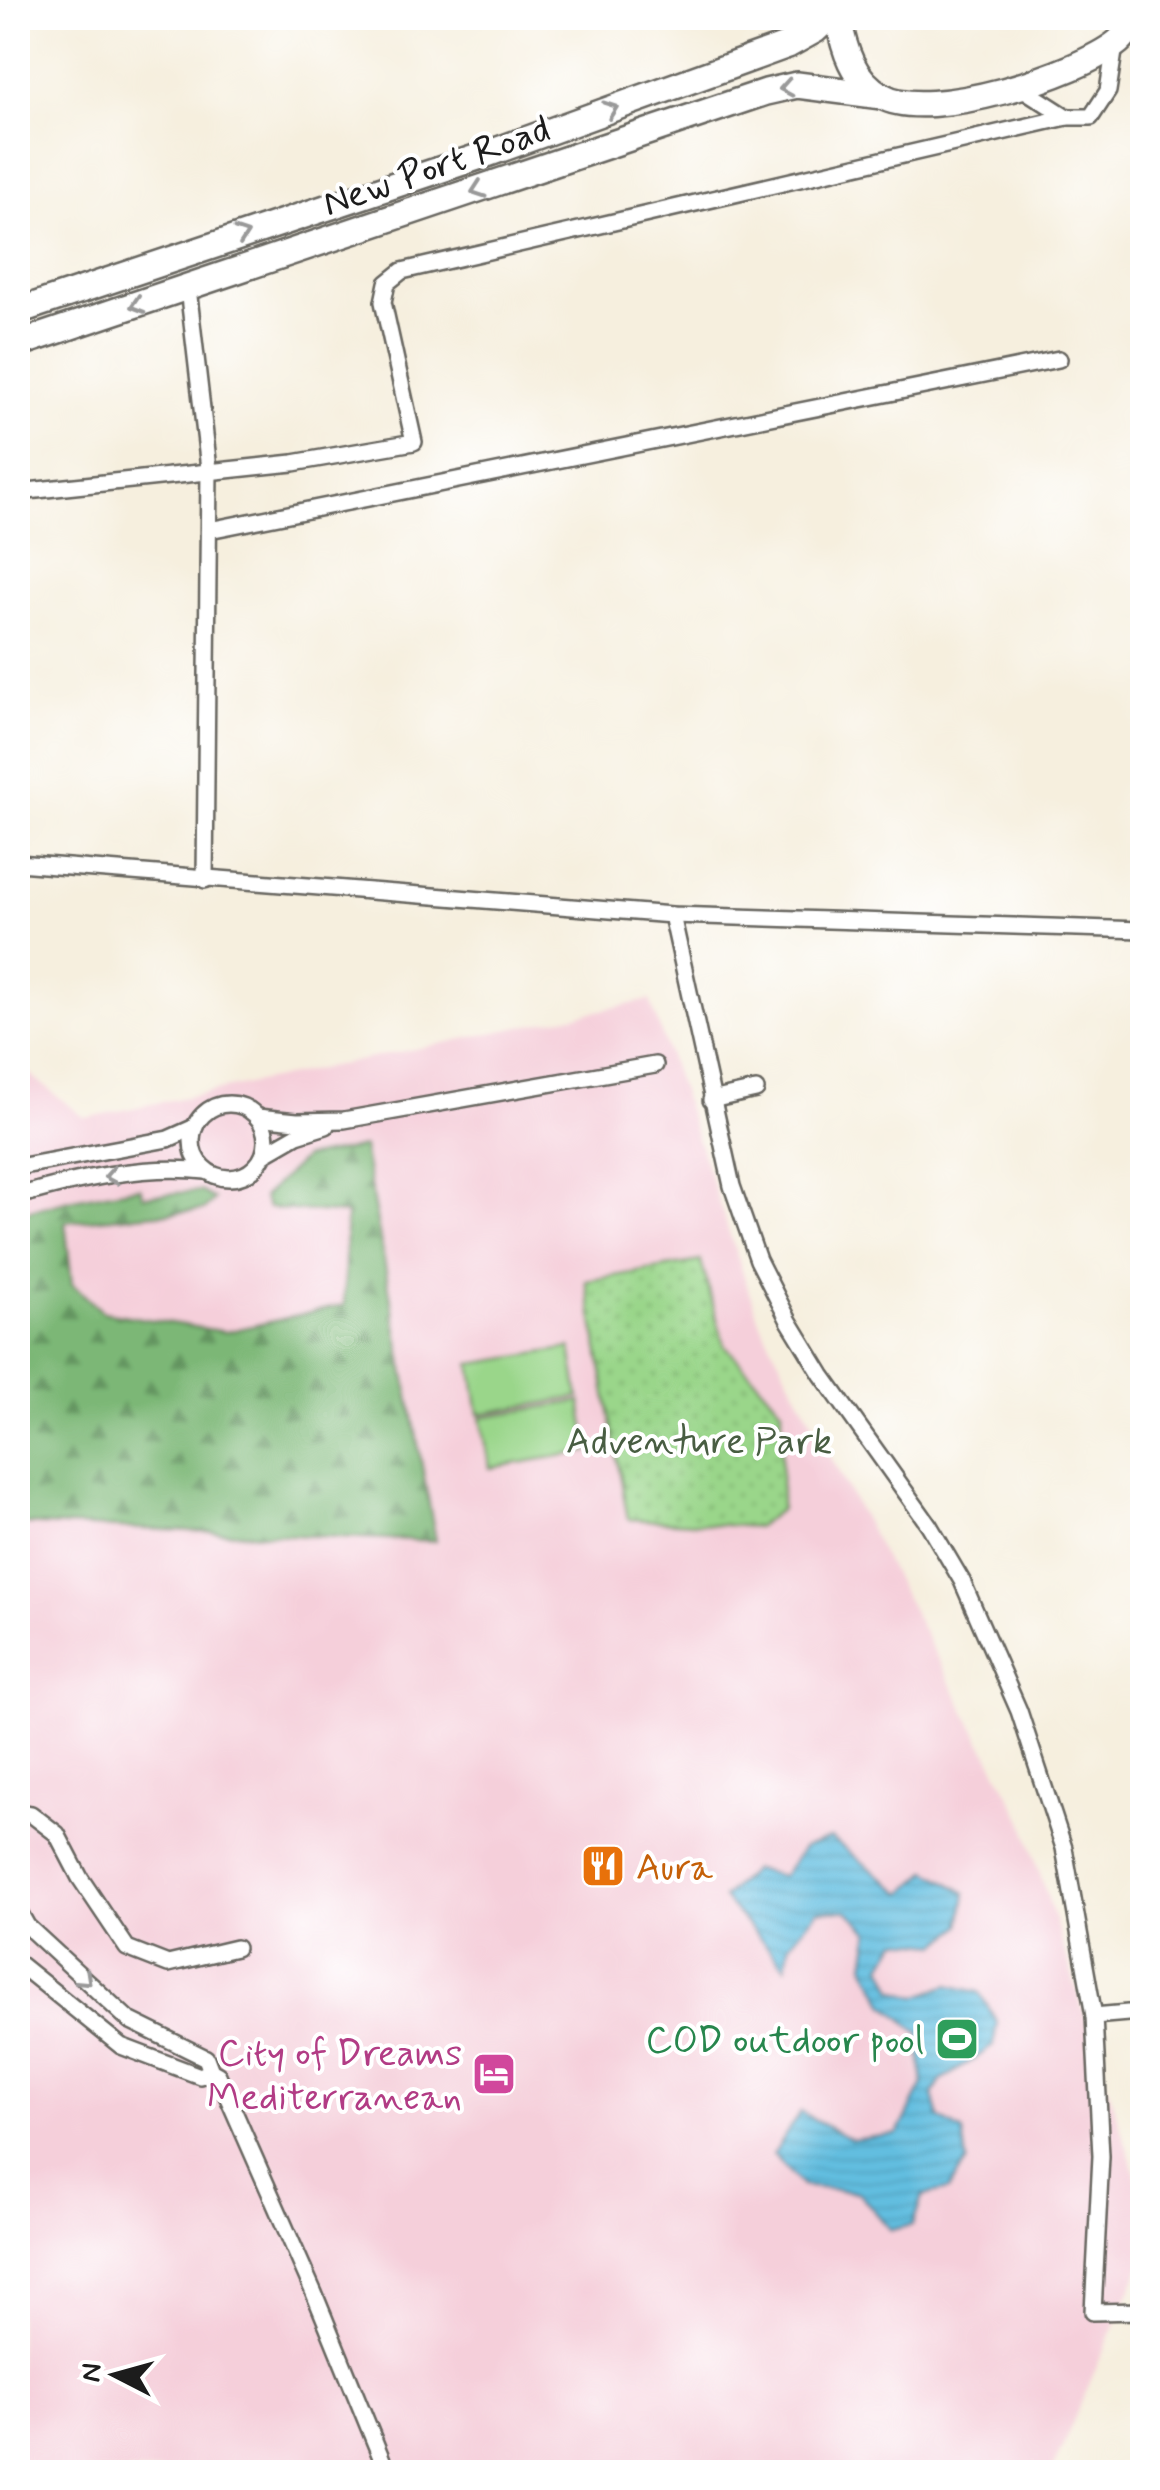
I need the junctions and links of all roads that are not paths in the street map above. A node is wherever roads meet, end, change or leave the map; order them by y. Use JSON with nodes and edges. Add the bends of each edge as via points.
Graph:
{"nodes":[{"id":1,"x":828,"y":18,"type":"edge"},
{"id":2,"x":838,"y":18,"type":"edge"},
{"id":3,"x":1138,"y":18,"type":"edge"},
{"id":4,"x":1115,"y":44,"type":"junction"},
{"id":5,"x":1020,"y":86,"type":"junction"},
{"id":6,"x":882,"y":96,"type":"junction"},
{"id":7,"x":1068,"y":116,"type":"junction"},
{"id":8,"x":188,"y":288,"type":"junction"},
{"id":9,"x":18,"y":311,"type":"edge"},
{"id":10,"x":18,"y":344,"type":"edge"},
{"id":11,"x":1058,"y":358,"type":"dead end"},
{"id":12,"x":209,"y":470,"type":"junction"},
{"id":13,"x":18,"y":492,"type":"edge"},
{"id":14,"x":209,"y":530,"type":"junction"},
{"id":15,"x":18,"y":862,"type":"edge"},
{"id":16,"x":205,"y":880,"type":"junction"},
{"id":17,"x":672,"y":915,"type":"junction"},
{"id":18,"x":1142,"y":930,"type":"edge"},
{"id":19,"x":654,"y":1065,"type":"dead end"},
{"id":20,"x":756,"y":1090,"type":"dead end"},
{"id":21,"x":711,"y":1100,"type":"junction"},
{"id":22,"x":257,"y":1117,"type":"junction"},
{"id":23,"x":344,"y":1120,"type":"junction"},
{"id":24,"x":195,"y":1126,"type":"junction"},
{"id":25,"x":264,"y":1154,"type":"junction"},
{"id":26,"x":18,"y":1167,"type":"edge"},
{"id":27,"x":206,"y":1171,"type":"junction"},
{"id":28,"x":18,"y":1196,"type":"edge"},
{"id":29,"x":18,"y":1812,"type":"edge"},
{"id":30,"x":18,"y":1910,"type":"edge"},
{"id":31,"x":236,"y":1948,"type":"dead end"},
{"id":32,"x":18,"y":1963,"type":"edge"},
{"id":33,"x":1128,"y":2013,"type":"dead end"},
{"id":34,"x":1094,"y":2016,"type":"junction"},
{"id":35,"x":211,"y":2071,"type":"junction"},
{"id":36,"x":1142,"y":2311,"type":"edge"},
{"id":37,"x":387,"y":2472,"type":"edge"}],
"edges":[{"from":9,"to":1,"type":"main road","name":"New Port Road","one_way":true,"via":[[487,154],[788,45]]},
{"from":2,"to":6,"type":"main road","via":[[858,75]]},
{"from":3,"to":4,"type":"main road"},
{"from":4,"to":5,"type":"main road","name":"New Port Road"},
{"from":4,"to":7,"type":"street","via":[[1108,91],[1091,117]]},
{"from":5,"to":6,"type":"main road","name":"New Port Road","via":[[932,105]]},
{"from":5,"to":7,"type":"street"},
{"from":6,"to":8,"type":"main road","name":"New Port Road","one_way":true,"via":[[798,85],[766,92]]},
{"from":7,"to":12,"type":"street","via":[[402,270],[387,284],[382,302],[414,442]]},
{"from":8,"to":10,"type":"main road","name":"New Port Road","one_way":true},
{"from":8,"to":12,"type":"street"},
{"from":11,"to":14,"type":"street"},
{"from":12,"to":13,"type":"street"},
{"from":12,"to":14,"type":"street"},
{"from":14,"to":16,"type":"street"},
{"from":15,"to":16,"type":"street"},
{"from":16,"to":17,"type":"street"},
{"from":17,"to":18,"type":"street"},
{"from":17,"to":21,"type":"street"},
{"from":19,"to":23,"type":"street"},
{"from":20,"to":21,"type":"street"},
{"from":21,"to":34,"type":"street","via":[[732,1186],[789,1321],[962,1581],[1018,1711],[1064,1848]]},
{"from":22,"to":23,"type":"street"},
{"from":22,"to":24,"type":"street","via":[[223,1104]]},
{"from":22,"to":25,"type":"street","via":[[266,1134]]},
{"from":23,"to":25,"type":"street"},
{"from":24,"to":26,"type":"street","via":[[168,1139]]},
{"from":24,"to":27,"type":"street","via":[[192,1145]]},
{"from":25,"to":27,"type":"street","via":[[253,1170],[235,1178]]},
{"from":27,"to":28,"type":"street","one_way":true,"via":[[158,1168]]},
{"from":29,"to":31,"type":"street","via":[[32,1814],[57,1834],[128,1948],[168,1964]]},
{"from":30,"to":35,"type":"street","one_way":true,"via":[[27,1926],[130,2020],[206,2058]]},
{"from":32,"to":35,"type":"street","via":[[120,2046],[200,2076]]},
{"from":33,"to":34,"type":"street"},
{"from":34,"to":36,"type":"street","via":[[1101,2156],[1093,2312]]},
{"from":35,"to":37,"type":"street","via":[[314,2293]]}]}
